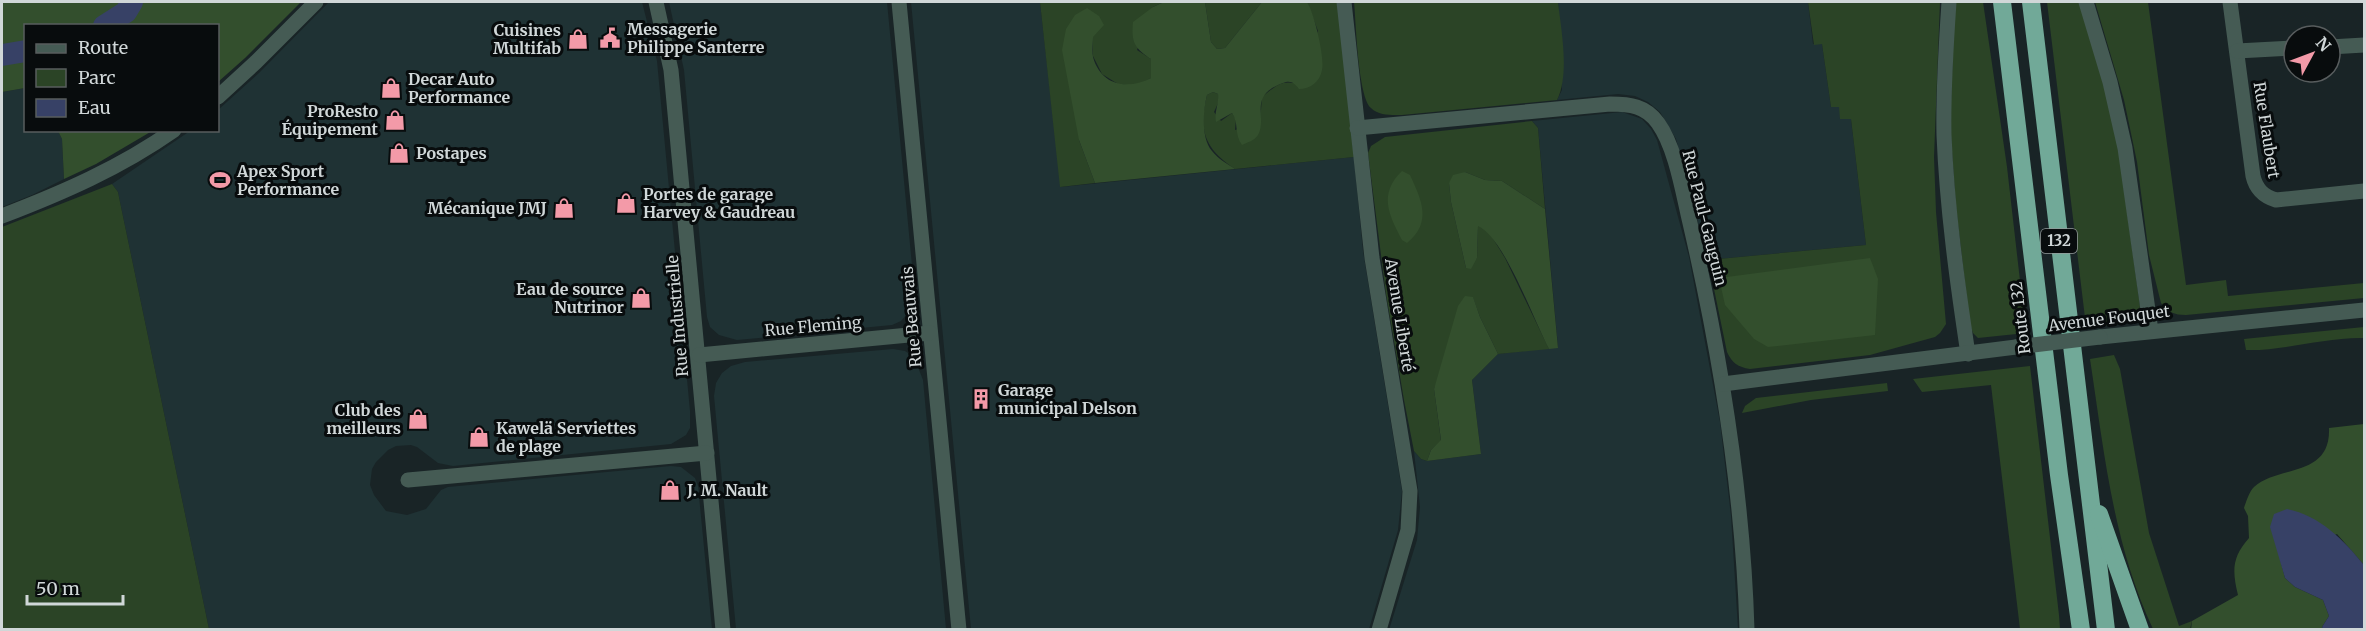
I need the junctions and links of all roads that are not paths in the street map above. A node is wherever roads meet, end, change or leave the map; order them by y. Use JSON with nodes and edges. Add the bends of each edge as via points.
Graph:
{"nodes":[{"id":1,"x":316,"y":2,"type":"edge"},
{"id":2,"x":656,"y":2,"type":"edge"},
{"id":3,"x":899,"y":2,"type":"edge"},
{"id":4,"x":1344,"y":2,"type":"edge"},
{"id":5,"x":1949,"y":2,"type":"edge"},
{"id":6,"x":2002,"y":2,"type":"edge"},
{"id":7,"x":2031,"y":2,"type":"edge"},
{"id":8,"x":2086,"y":2,"type":"edge"},
{"id":9,"x":2230,"y":2,"type":"edge"},
{"id":10,"x":2364,"y":45,"type":"edge"},
{"id":11,"x":2342,"y":46,"type":"edge"},
{"id":12,"x":2282,"y":49,"type":"edge"},
{"id":13,"x":2237,"y":51,"type":"junction"},
{"id":14,"x":219,"y":96,"type":"edge"},
{"id":15,"x":1357,"y":128,"type":"junction"},
{"id":16,"x":171,"y":132,"type":"edge"},
{"id":17,"x":2364,"y":192,"type":"edge"},
{"id":18,"x":2,"y":216,"type":"edge"},
{"id":19,"x":2362,"y":309,"type":"edge"},
{"id":20,"x":2151,"y":331,"type":"junction"},
{"id":21,"x":930,"y":333,"type":"junction"},
{"id":22,"x":1968,"y":354,"type":"junction"},
{"id":23,"x":699,"y":355,"type":"junction"},
{"id":24,"x":1723,"y":384,"type":"junction"},
{"id":25,"x":707,"y":453,"type":"junction"},
{"id":26,"x":408,"y":480,"type":"dead end"},
{"id":27,"x":2088,"y":481,"type":"junction"},
{"id":28,"x":723,"y":630,"type":"edge"},
{"id":29,"x":958,"y":630,"type":"edge"},
{"id":30,"x":1379,"y":630,"type":"edge"},
{"id":31,"x":1747,"y":630,"type":"edge"},
{"id":32,"x":2081,"y":630,"type":"edge"},
{"id":33,"x":2106,"y":630,"type":"edge"},
{"id":34,"x":2140,"y":630,"type":"edge"}],
"edges":[{"from":1,"to":14,"type":"street"},
{"from":2,"to":23,"type":"street","name":"Rue Industrielle","via":[[671,69]]},
{"from":3,"to":21,"type":"street","name":"Rue Beauvais"},
{"from":4,"to":15,"type":"street","name":"Avenue Liberté"},
{"from":5,"to":22,"type":"street","via":[[1945,153]]},
{"from":6,"to":32,"type":"highway","name":"Route 132","number":"132"},
{"from":7,"to":27,"type":"highway","number":"132"},
{"from":8,"to":20,"type":"street","via":[[2108,71],[2125,148]]},
{"from":9,"to":13,"type":"street","name":"Rue Flaubert"},
{"from":10,"to":11,"type":"street"},
{"from":12,"to":13,"type":"street"},
{"from":13,"to":17,"type":"street","name":"Rue Flaubert","via":[[2253,176],[2263,194],[2276,200]]},
{"from":15,"to":24,"type":"street","name":"Rue Paul-Gauguin","via":[[1610,104],[1629,104],[1645,110],[1662,130],[1679,178]]},
{"from":15,"to":30,"type":"street","name":"Avenue Liberté","via":[[1374,274],[1410,491],[1408,530]]},
{"from":16,"to":18,"type":"street","via":[[93,178]]},
{"from":19,"to":20,"type":"street","name":"Avenue Fouquet"},
{"from":20,"to":22,"type":"street","name":"Avenue Fouquet","bridge":true},
{"from":21,"to":23,"type":"street","name":"Rue Fleming"},
{"from":21,"to":29,"type":"street","name":"Rue Beauvais"},
{"from":22,"to":24,"type":"street","name":"Avenue Fouquet"},
{"from":23,"to":25,"type":"street","name":"Rue Industrielle"},
{"from":24,"to":31,"type":"street","name":"Rue Paul-Gauguin","via":[[1737,482]]},
{"from":25,"to":26,"type":"street"},
{"from":25,"to":28,"type":"street","name":"Rue Industrielle"},
{"from":27,"to":33,"type":"highway","number":"132"},
{"from":27,"to":34,"type":"highway"}]}
